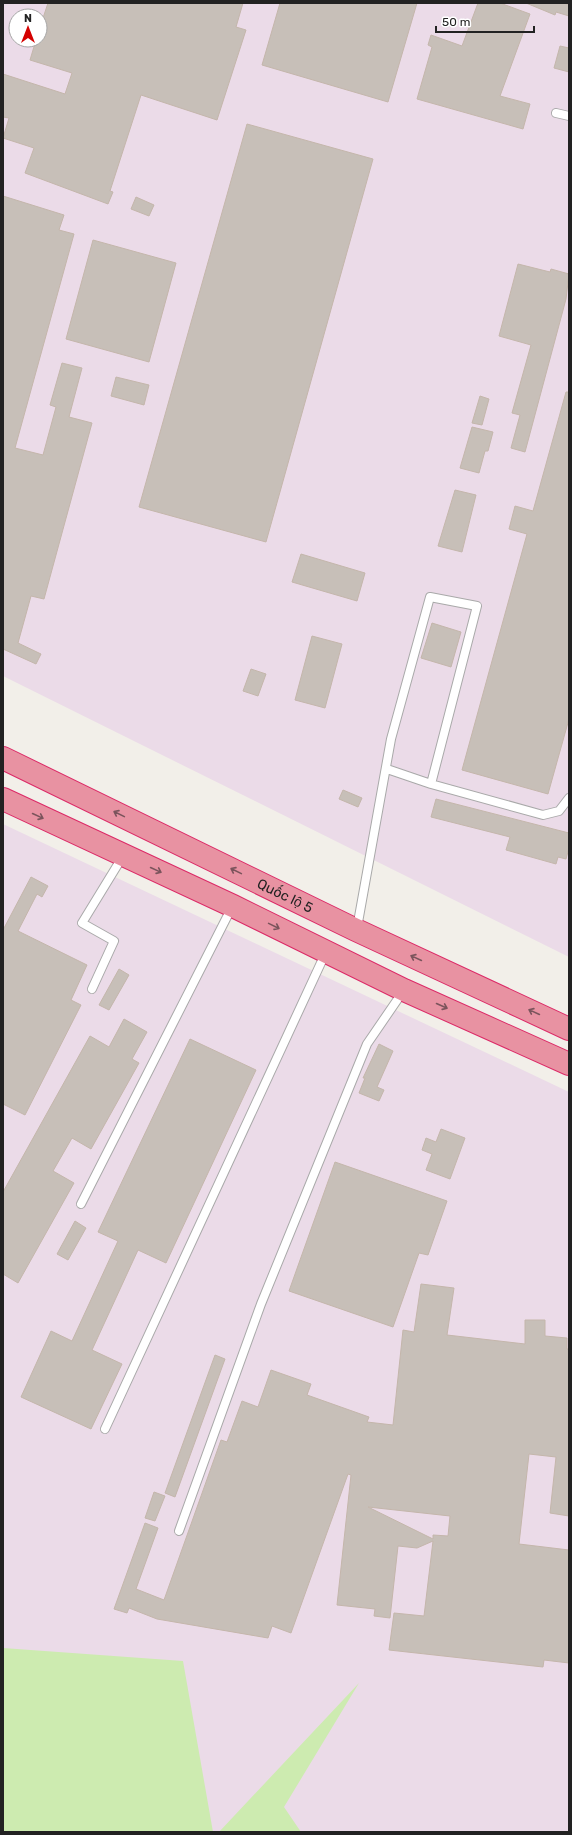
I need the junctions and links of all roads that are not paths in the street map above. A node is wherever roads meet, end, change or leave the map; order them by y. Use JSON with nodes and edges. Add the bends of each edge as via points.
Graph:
{"nodes":[{"id":1,"x":556,"y":113,"type":"dead end"},
{"id":2,"x":569,"y":116,"type":"edge"},
{"id":3,"x":3,"y":758,"type":"edge"},
{"id":4,"x":387,"y":769,"type":"junction"},
{"id":5,"x":431,"y":784,"type":"junction"},
{"id":6,"x":569,"y":798,"type":"edge"},
{"id":7,"x":3,"y":799,"type":"edge"},
{"id":8,"x":123,"y":855,"type":"junction"},
{"id":9,"x":233,"y":906,"type":"junction"},
{"id":10,"x":356,"y":930,"type":"junction"},
{"id":11,"x":326,"y":952,"type":"junction"},
{"id":12,"x":92,"y":988,"type":"dead end"},
{"id":13,"x":404,"y":990,"type":"junction"},
{"id":14,"x":569,"y":1029,"type":"edge"},
{"id":15,"x":569,"y":1064,"type":"edge"},
{"id":16,"x":81,"y":1204,"type":"dead end"},
{"id":17,"x":105,"y":1429,"type":"dead end"},
{"id":18,"x":179,"y":1531,"type":"dead end"}],
"edges":[{"from":1,"to":2,"type":"lane"},
{"from":10,"to":3,"type":"highway","name":"Quốc lộ 5","one_way":true},
{"from":4,"to":5,"type":"lane"},
{"from":4,"to":5,"type":"lane","via":[[391,739],[430,597],[477,606]]},
{"from":4,"to":10,"type":"lane"},
{"from":5,"to":6,"type":"lane","via":[[543,815],[559,811]]},
{"from":7,"to":8,"type":"highway","one_way":true},
{"from":8,"to":9,"type":"highway","one_way":true},
{"from":8,"to":12,"type":"lane","via":[[82,923],[114,941]]},
{"from":9,"to":11,"type":"highway","one_way":true},
{"from":9,"to":16,"type":"lane"},
{"from":14,"to":10,"type":"highway","name":"Quốc lộ 5","one_way":true},
{"from":11,"to":13,"type":"highway"},
{"from":11,"to":17,"type":"lane"},
{"from":13,"to":15,"type":"highway","one_way":true},
{"from":13,"to":18,"type":"lane","via":[[367,1044],[261,1304]]}]}
